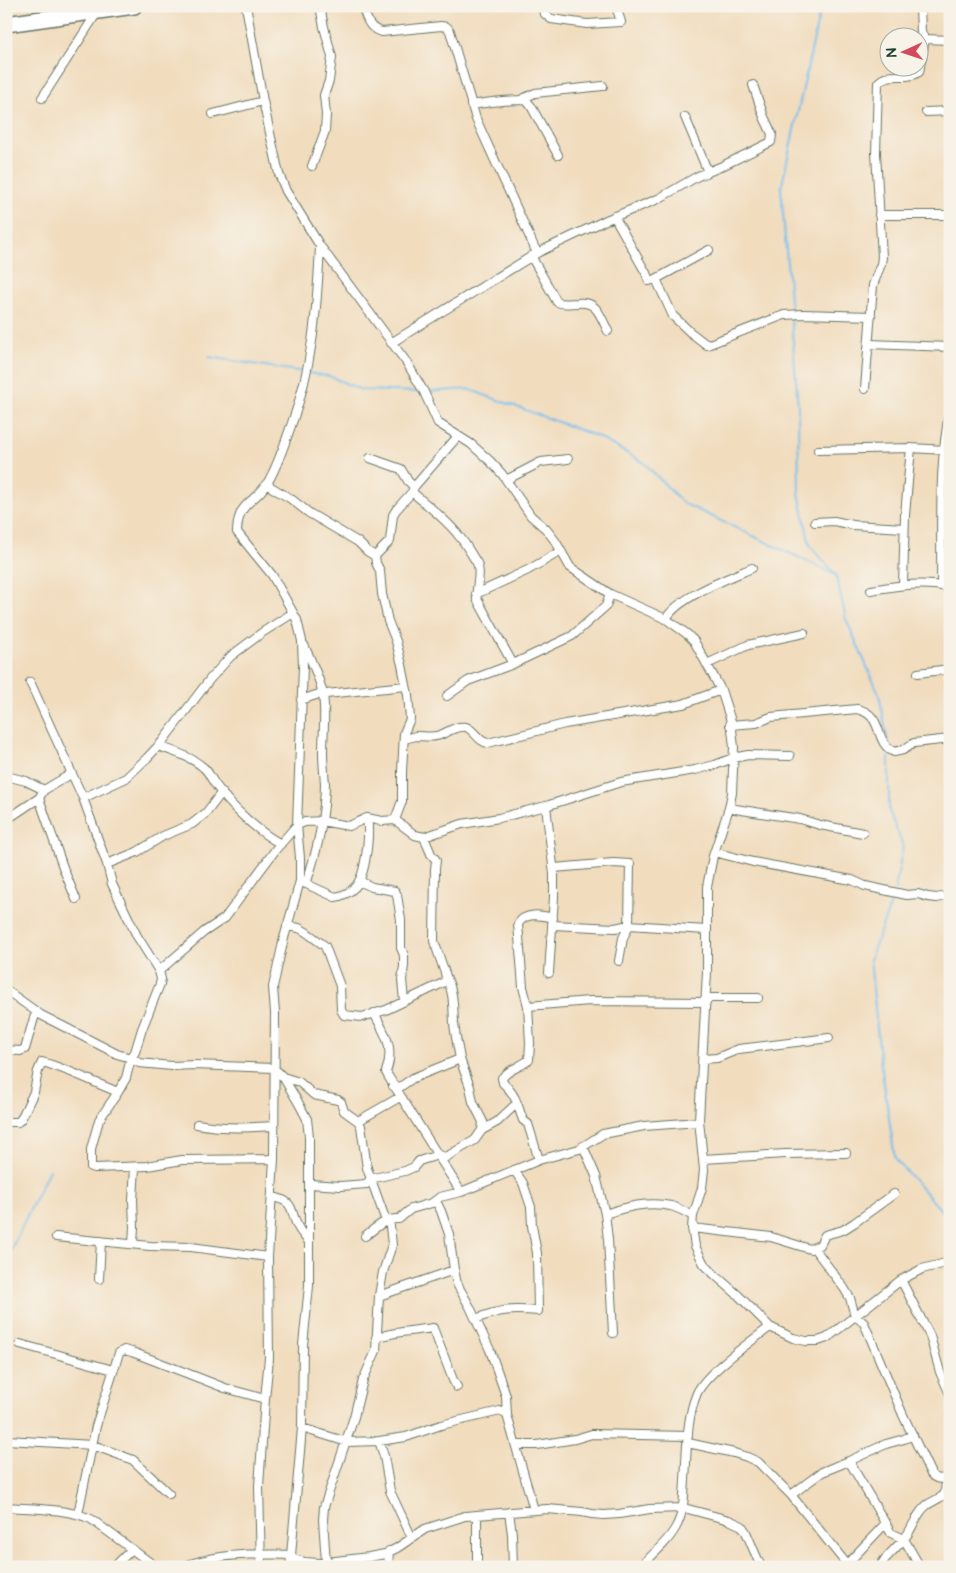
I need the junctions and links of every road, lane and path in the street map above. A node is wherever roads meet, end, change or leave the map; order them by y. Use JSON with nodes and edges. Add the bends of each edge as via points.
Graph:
{"nodes":[{"id":1,"x":134,"y":6,"type":"edge"},
{"id":2,"x":246,"y":6,"type":"edge"},
{"id":3,"x":320,"y":6,"type":"edge"},
{"id":4,"x":362,"y":6,"type":"edge"},
{"id":5,"x":542,"y":6,"type":"edge"},
{"id":6,"x":616,"y":6,"type":"edge"},
{"id":7,"x":920,"y":6,"type":"edge"},
{"id":8,"x":98,"y":11,"type":"junction"},
{"id":9,"x":6,"y":24,"type":"edge"},
{"id":10,"x":921,"y":28,"type":"edge"},
{"id":11,"x":928,"y":39,"type":"edge"},
{"id":12,"x":950,"y":40,"type":"edge"},
{"id":13,"x":885,"y":78,"type":"edge"},
{"id":14,"x":753,"y":85,"type":"dead end"},
{"id":15,"x":603,"y":86,"type":"dead end"},
{"id":16,"x":42,"y":98,"type":"dead end"},
{"id":17,"x":520,"y":100,"type":"junction"},
{"id":18,"x":263,"y":101,"type":"junction"},
{"id":19,"x":471,"y":105,"type":"junction"},
{"id":20,"x":950,"y":111,"type":"edge"},
{"id":21,"x":926,"y":112,"type":"dead end"},
{"id":22,"x":213,"y":114,"type":"dead end"},
{"id":23,"x":685,"y":117,"type":"dead end"},
{"id":24,"x":558,"y":156,"type":"dead end"},
{"id":25,"x":312,"y":166,"type":"dead end"},
{"id":26,"x":708,"y":172,"type":"junction"},
{"id":27,"x":614,"y":216,"type":"junction"},
{"id":28,"x":879,"y":216,"type":"junction"},
{"id":29,"x":950,"y":216,"type":"edge"},
{"id":30,"x":320,"y":246,"type":"junction"},
{"id":31,"x":709,"y":250,"type":"dead end"},
{"id":32,"x":534,"y":254,"type":"junction"},
{"id":33,"x":656,"y":279,"type":"junction"},
{"id":34,"x":950,"y":291,"type":"edge"},
{"id":35,"x":950,"y":306,"type":"edge"},
{"id":36,"x":871,"y":316,"type":"junction"},
{"id":37,"x":608,"y":331,"type":"dead end"},
{"id":38,"x":391,"y":343,"type":"junction"},
{"id":39,"x":869,"y":344,"type":"junction"},
{"id":40,"x":950,"y":347,"type":"edge"},
{"id":41,"x":865,"y":389,"type":"dead end"},
{"id":42,"x":950,"y":410,"type":"edge"},
{"id":43,"x":458,"y":436,"type":"junction"},
{"id":44,"x":947,"y":440,"type":"edge"},
{"id":45,"x":911,"y":448,"type":"junction"},
{"id":46,"x":818,"y":450,"type":"dead end"},
{"id":47,"x":945,"y":450,"type":"junction"},
{"id":48,"x":370,"y":458,"type":"dead end"},
{"id":49,"x":568,"y":459,"type":"dead end"},
{"id":50,"x":506,"y":480,"type":"junction"},
{"id":51,"x":266,"y":484,"type":"junction"},
{"id":52,"x":413,"y":490,"type":"junction"},
{"id":53,"x":946,"y":515,"type":"edge"},
{"id":54,"x":815,"y":522,"type":"dead end"},
{"id":55,"x":904,"y":528,"type":"junction"},
{"id":56,"x":561,"y":551,"type":"junction"},
{"id":57,"x":375,"y":556,"type":"junction"},
{"id":58,"x":752,"y":568,"type":"dead end"},
{"id":59,"x":903,"y":585,"type":"junction"},
{"id":60,"x":946,"y":587,"type":"edge"},
{"id":61,"x":871,"y":590,"type":"dead end"},
{"id":62,"x":476,"y":594,"type":"junction"},
{"id":63,"x":610,"y":594,"type":"junction"},
{"id":64,"x":293,"y":613,"type":"junction"},
{"id":65,"x":666,"y":619,"type":"junction"},
{"id":66,"x":804,"y":633,"type":"dead end"},
{"id":67,"x":302,"y":641,"type":"junction"},
{"id":68,"x":513,"y":664,"type":"junction"},
{"id":69,"x":708,"y":664,"type":"junction"},
{"id":70,"x":950,"y":669,"type":"edge"},
{"id":71,"x":918,"y":673,"type":"dead end"},
{"id":72,"x":30,"y":682,"type":"dead end"},
{"id":73,"x":406,"y":686,"type":"junction"},
{"id":74,"x":721,"y":690,"type":"junction"},
{"id":75,"x":323,"y":694,"type":"junction"},
{"id":76,"x":447,"y":696,"type":"dead end"},
{"id":77,"x":301,"y":700,"type":"junction"},
{"id":78,"x":730,"y":725,"type":"junction"},
{"id":79,"x":404,"y":739,"type":"junction"},
{"id":80,"x":950,"y":740,"type":"edge"},
{"id":81,"x":158,"y":746,"type":"junction"},
{"id":82,"x":790,"y":756,"type":"dead end"},
{"id":83,"x":733,"y":758,"type":"junction"},
{"id":84,"x":71,"y":774,"type":"junction"},
{"id":85,"x":6,"y":776,"type":"edge"},
{"id":86,"x":44,"y":790,"type":"junction"},
{"id":87,"x":222,"y":792,"type":"junction"},
{"id":88,"x":39,"y":798,"type":"junction"},
{"id":89,"x":83,"y":798,"type":"junction"},
{"id":90,"x":546,"y":806,"type":"junction"},
{"id":91,"x":729,"y":808,"type":"junction"},
{"id":92,"x":367,"y":818,"type":"junction"},
{"id":93,"x":6,"y":820,"type":"edge"},
{"id":94,"x":394,"y":820,"type":"junction"},
{"id":95,"x":321,"y":821,"type":"junction"},
{"id":96,"x":297,"y":825,"type":"junction"},
{"id":97,"x":863,"y":834,"type":"dead end"},
{"id":98,"x":424,"y":837,"type":"junction"},
{"id":99,"x":281,"y":844,"type":"junction"},
{"id":100,"x":714,"y":852,"type":"junction"},
{"id":101,"x":107,"y":864,"type":"junction"},
{"id":102,"x":300,"y":865,"type":"junction"},
{"id":103,"x":313,"y":866,"type":"junction"},
{"id":104,"x":554,"y":868,"type":"junction"},
{"id":105,"x":359,"y":881,"type":"junction"},
{"id":106,"x":303,"y":883,"type":"junction"},
{"id":107,"x":950,"y":895,"type":"edge"},
{"id":108,"x":76,"y":900,"type":"dead end"},
{"id":109,"x":552,"y":921,"type":"junction"},
{"id":110,"x":629,"y":925,"type":"junction"},
{"id":111,"x":288,"y":926,"type":"junction"},
{"id":112,"x":706,"y":930,"type":"junction"},
{"id":113,"x":619,"y":961,"type":"dead end"},
{"id":114,"x":159,"y":971,"type":"junction"},
{"id":115,"x":548,"y":973,"type":"dead end"},
{"id":116,"x":446,"y":976,"type":"junction"},
{"id":117,"x":6,"y":990,"type":"edge"},
{"id":118,"x":758,"y":998,"type":"dead end"},
{"id":119,"x":706,"y":1000,"type":"junction"},
{"id":120,"x":404,"y":1001,"type":"junction"},
{"id":121,"x":528,"y":1006,"type":"junction"},
{"id":122,"x":37,"y":1012,"type":"junction"},
{"id":123,"x":374,"y":1013,"type":"junction"},
{"id":124,"x":829,"y":1038,"type":"dead end"},
{"id":125,"x":6,"y":1050,"type":"edge"},
{"id":126,"x":131,"y":1058,"type":"junction"},
{"id":127,"x":460,"y":1058,"type":"junction"},
{"id":128,"x":703,"y":1059,"type":"junction"},
{"id":129,"x":274,"y":1068,"type":"junction"},
{"id":130,"x":283,"y":1077,"type":"junction"},
{"id":131,"x":393,"y":1086,"type":"junction"},
{"id":132,"x":118,"y":1092,"type":"junction"},
{"id":133,"x":400,"y":1097,"type":"junction"},
{"id":134,"x":518,"y":1106,"type":"junction"},
{"id":135,"x":358,"y":1121,"type":"junction"},
{"id":136,"x":6,"y":1122,"type":"edge"},
{"id":137,"x":700,"y":1122,"type":"junction"},
{"id":138,"x":197,"y":1124,"type":"dead end"},
{"id":139,"x":274,"y":1126,"type":"junction"},
{"id":140,"x":482,"y":1130,"type":"junction"},
{"id":141,"x":583,"y":1146,"type":"junction"},
{"id":142,"x":846,"y":1153,"type":"dead end"},
{"id":143,"x":438,"y":1155,"type":"junction"},
{"id":144,"x":274,"y":1159,"type":"junction"},
{"id":145,"x":703,"y":1159,"type":"junction"},
{"id":146,"x":539,"y":1160,"type":"junction"},
{"id":147,"x":135,"y":1166,"type":"junction"},
{"id":148,"x":514,"y":1170,"type":"junction"},
{"id":149,"x":370,"y":1179,"type":"junction"},
{"id":150,"x":310,"y":1184,"type":"junction"},
{"id":151,"x":462,"y":1192,"type":"junction"},
{"id":152,"x":894,"y":1194,"type":"dead end"},
{"id":153,"x":272,"y":1197,"type":"junction"},
{"id":154,"x":436,"y":1201,"type":"junction"},
{"id":155,"x":605,"y":1214,"type":"junction"},
{"id":156,"x":693,"y":1216,"type":"junction"},
{"id":157,"x":386,"y":1221,"type":"junction"},
{"id":158,"x":692,"y":1228,"type":"junction"},
{"id":159,"x":365,"y":1236,"type":"dead end"},
{"id":160,"x":56,"y":1237,"type":"dead end"},
{"id":161,"x":101,"y":1241,"type":"junction"},
{"id":162,"x":309,"y":1242,"type":"junction"},
{"id":163,"x":133,"y":1244,"type":"junction"},
{"id":164,"x":814,"y":1248,"type":"junction"},
{"id":165,"x":268,"y":1257,"type":"junction"},
{"id":166,"x":950,"y":1262,"type":"edge"},
{"id":167,"x":454,"y":1270,"type":"junction"},
{"id":168,"x":99,"y":1279,"type":"dead end"},
{"id":169,"x":902,"y":1280,"type":"junction"},
{"id":170,"x":379,"y":1296,"type":"junction"},
{"id":171,"x":855,"y":1316,"type":"junction"},
{"id":172,"x":476,"y":1319,"type":"junction"},
{"id":173,"x":770,"y":1327,"type":"junction"},
{"id":174,"x":613,"y":1334,"type":"dead end"},
{"id":175,"x":376,"y":1338,"type":"junction"},
{"id":176,"x":20,"y":1344,"type":"dead end"},
{"id":177,"x":113,"y":1370,"type":"junction"},
{"id":178,"x":457,"y":1387,"type":"dead end"},
{"id":179,"x":950,"y":1394,"type":"edge"},
{"id":180,"x":265,"y":1399,"type":"junction"},
{"id":181,"x":507,"y":1415,"type":"junction"},
{"id":182,"x":302,"y":1428,"type":"junction"},
{"id":183,"x":913,"y":1435,"type":"junction"},
{"id":184,"x":6,"y":1440,"type":"edge"},
{"id":185,"x":688,"y":1440,"type":"junction"},
{"id":186,"x":346,"y":1441,"type":"junction"},
{"id":187,"x":379,"y":1441,"type":"junction"},
{"id":188,"x":93,"y":1444,"type":"junction"},
{"id":189,"x":516,"y":1445,"type":"junction"},
{"id":190,"x":849,"y":1461,"type":"junction"},
{"id":191,"x":948,"y":1477,"type":"edge"},
{"id":192,"x":169,"y":1494,"type":"dead end"},
{"id":193,"x":791,"y":1494,"type":"junction"},
{"id":194,"x":6,"y":1507,"type":"edge"},
{"id":195,"x":684,"y":1508,"type":"junction"},
{"id":196,"x":534,"y":1510,"type":"junction"},
{"id":197,"x":510,"y":1512,"type":"junction"},
{"id":198,"x":78,"y":1514,"type":"junction"},
{"id":199,"x":477,"y":1515,"type":"junction"},
{"id":200,"x":886,"y":1523,"type":"junction"},
{"id":201,"x":412,"y":1538,"type":"junction"},
{"id":202,"x":904,"y":1538,"type":"junction"},
{"id":203,"x":132,"y":1549,"type":"junction"},
{"id":204,"x":389,"y":1552,"type":"junction"},
{"id":205,"x":260,"y":1553,"type":"junction"},
{"id":206,"x":290,"y":1555,"type":"junction"},
{"id":207,"x":326,"y":1562,"type":"junction"},
{"id":208,"x":848,"y":1565,"type":"edge"},
{"id":209,"x":114,"y":1567,"type":"edge"},
{"id":210,"x":156,"y":1567,"type":"edge"},
{"id":211,"x":183,"y":1567,"type":"edge"},
{"id":212,"x":261,"y":1567,"type":"edge"},
{"id":213,"x":290,"y":1567,"type":"edge"},
{"id":214,"x":388,"y":1567,"type":"edge"},
{"id":215,"x":477,"y":1567,"type":"edge"},
{"id":216,"x":513,"y":1567,"type":"edge"},
{"id":217,"x":640,"y":1567,"type":"edge"},
{"id":218,"x":761,"y":1567,"type":"edge"},
{"id":219,"x":880,"y":1567,"type":"edge"},
{"id":220,"x":920,"y":1567,"type":"edge"}],
"edges":[{"from":1,"to":8,"type":"highway"},
{"from":2,"to":18,"type":"street"},
{"from":3,"to":25,"type":"street","via":[[332,57],[324,95],[326,131]]},
{"from":4,"to":19,"type":"street","via":[[370,27],[376,31],[446,27],[453,37]]},
{"from":5,"to":6,"type":"street","via":[[551,19],[587,24],[621,22]]},
{"from":7,"to":10,"type":"street"},
{"from":8,"to":9,"type":"highway"},
{"from":8,"to":16,"type":"street"},
{"from":11,"to":12,"type":"street"},
{"from":13,"to":28,"type":"street","via":[[878,83],[876,153]]},
{"from":14,"to":26,"type":"street","via":[[772,131],[772,140]]},
{"from":15,"to":17,"type":"street","via":[[535,93]]},
{"from":17,"to":19,"type":"street"},
{"from":17,"to":24,"type":"street","via":[[526,100],[531,106]]},
{"from":18,"to":22,"type":"street"},
{"from":18,"to":30,"type":"street","via":[[279,174]]},
{"from":19,"to":32,"type":"street"},
{"from":20,"to":21,"type":"street"},
{"from":23,"to":26,"type":"street"},
{"from":26,"to":27,"type":"street","via":[[658,199]]},
{"from":27,"to":32,"type":"street"},
{"from":27,"to":33,"type":"street","via":[[647,278],[649,281]]},
{"from":28,"to":29,"type":"street"},
{"from":28,"to":36,"type":"street","via":[[882,264],[873,284]]},
{"from":30,"to":38,"type":"street"},
{"from":30,"to":51,"type":"street","via":[[316,316],[304,385],[292,425]]},
{"from":31,"to":33,"type":"street"},
{"from":32,"to":37,"type":"street","via":[[558,302],[589,302],[594,305]]},
{"from":32,"to":38,"type":"street"},
{"from":33,"to":36,"type":"street","via":[[673,316],[707,345],[784,315]]},
{"from":34,"to":35,"type":"street"},
{"from":36,"to":39,"type":"street"},
{"from":38,"to":43,"type":"street","via":[[407,363],[438,423]]},
{"from":39,"to":40,"type":"street"},
{"from":39,"to":41,"type":"street"},
{"from":42,"to":44,"type":"street"},
{"from":43,"to":50,"type":"street","via":[[490,461]]},
{"from":43,"to":52,"type":"street"},
{"from":44,"to":47,"type":"street"},
{"from":45,"to":46,"type":"street"},
{"from":45,"to":47,"type":"street"},
{"from":45,"to":55,"type":"street"},
{"from":47,"to":53,"type":"street"},
{"from":48,"to":52,"type":"street","via":[[401,469]]},
{"from":49,"to":50,"type":"street","via":[[541,462]]},
{"from":50,"to":56,"type":"street"},
{"from":51,"to":57,"type":"street"},
{"from":51,"to":64,"type":"street","via":[[241,511],[237,532],[272,575]]},
{"from":52,"to":57,"type":"street","via":[[393,515],[390,541]]},
{"from":52,"to":62,"type":"street","via":[[459,535],[478,563]]},
{"from":53,"to":60,"type":"street"},
{"from":54,"to":55,"type":"street"},
{"from":55,"to":59,"type":"street"},
{"from":56,"to":62,"type":"street"},
{"from":56,"to":63,"type":"street","via":[[570,568]]},
{"from":57,"to":73,"type":"street"},
{"from":58,"to":65,"type":"street","via":[[693,596]]},
{"from":59,"to":60,"type":"street"},
{"from":59,"to":61,"type":"street"},
{"from":62,"to":68,"type":"street"},
{"from":63,"to":65,"type":"street"},
{"from":63,"to":68,"type":"street","via":[[606,606],[572,636]]},
{"from":64,"to":67,"type":"street"},
{"from":64,"to":81,"type":"street","via":[[231,656]]},
{"from":65,"to":69,"type":"street","via":[[694,641]]},
{"from":66,"to":69,"type":"street","via":[[748,645]]},
{"from":67,"to":75,"type":"street"},
{"from":67,"to":77,"type":"street"},
{"from":68,"to":76,"type":"street","via":[[468,681]]},
{"from":69,"to":74,"type":"street"},
{"from":70,"to":71,"type":"street"},
{"from":72,"to":84,"type":"street"},
{"from":73,"to":75,"type":"street"},
{"from":73,"to":79,"type":"street","via":[[410,719]]},
{"from":74,"to":78,"type":"street"},
{"from":74,"to":79,"type":"street","via":[[683,704],[565,724],[488,743],[464,727],[433,737]]},
{"from":75,"to":77,"type":"street"},
{"from":75,"to":95,"type":"street","via":[[325,784]]},
{"from":77,"to":96,"type":"street"},
{"from":78,"to":80,"type":"street","via":[[857,709],[870,714],[886,746],[898,751],[914,743]]},
{"from":78,"to":83,"type":"street"},
{"from":79,"to":94,"type":"street","via":[[402,801]]},
{"from":81,"to":87,"type":"street","via":[[202,766]]},
{"from":81,"to":89,"type":"street","via":[[126,778]]},
{"from":82,"to":83,"type":"street"},
{"from":83,"to":90,"type":"street","via":[[695,770],[621,782]]},
{"from":83,"to":91,"type":"street"},
{"from":84,"to":86,"type":"street"},
{"from":84,"to":89,"type":"street"},
{"from":85,"to":86,"type":"street"},
{"from":86,"to":88,"type":"street"},
{"from":87,"to":99,"type":"street","via":[[261,832]]},
{"from":87,"to":101,"type":"street","via":[[206,813],[192,824]]},
{"from":88,"to":93,"type":"street"},
{"from":88,"to":108,"type":"street"},
{"from":89,"to":101,"type":"street"},
{"from":90,"to":98,"type":"street","via":[[462,824]]},
{"from":90,"to":104,"type":"street"},
{"from":91,"to":97,"type":"street","via":[[800,819]]},
{"from":91,"to":100,"type":"street"},
{"from":92,"to":94,"type":"street"},
{"from":92,"to":95,"type":"street","via":[[350,826]]},
{"from":92,"to":105,"type":"street","via":[[368,842]]},
{"from":94,"to":98,"type":"street","via":[[415,835]]},
{"from":95,"to":96,"type":"street"},
{"from":95,"to":103,"type":"street"},
{"from":96,"to":99,"type":"street"},
{"from":96,"to":102,"type":"street"},
{"from":98,"to":116,"type":"street","via":[[436,860],[434,942]]},
{"from":99,"to":114,"type":"street","via":[[225,918]]},
{"from":100,"to":107,"type":"street","via":[[852,880],[907,895],[937,898]]},
{"from":100,"to":112,"type":"street","via":[[706,887]]},
{"from":101,"to":114,"type":"street","via":[[122,908]]},
{"from":102,"to":103,"type":"street"},
{"from":102,"to":106,"type":"street"},
{"from":103,"to":106,"type":"street"},
{"from":104,"to":109,"type":"street"},
{"from":104,"to":110,"type":"street","via":[[630,864]]},
{"from":105,"to":106,"type":"street","via":[[346,894],[335,897]]},
{"from":105,"to":120,"type":"street","via":[[395,891],[397,895],[404,955]]},
{"from":106,"to":111,"type":"street"},
{"from":109,"to":110,"type":"street","via":[[615,928]]},
{"from":109,"to":115,"type":"street"},
{"from":109,"to":121,"type":"street","via":[[545,916],[531,915],[518,924],[523,987]]},
{"from":110,"to":112,"type":"street"},
{"from":110,"to":113,"type":"street"},
{"from":111,"to":123,"type":"street","via":[[299,928],[325,946],[340,986],[344,1015],[362,1017]]},
{"from":111,"to":129,"type":"street","via":[[273,987]]},
{"from":112,"to":119,"type":"street"},
{"from":114,"to":126,"type":"street","via":[[160,984]]},
{"from":116,"to":120,"type":"street","via":[[445,982]]},
{"from":116,"to":127,"type":"street","via":[[453,998]]},
{"from":117,"to":122,"type":"street"},
{"from":118,"to":119,"type":"street"},
{"from":119,"to":121,"type":"street","via":[[590,1001]]},
{"from":119,"to":128,"type":"street"},
{"from":120,"to":123,"type":"street"},
{"from":121,"to":134,"type":"street","via":[[529,1060],[506,1072],[502,1078]]},
{"from":122,"to":125,"type":"street","via":[[25,1049]]},
{"from":122,"to":126,"type":"street","via":[[117,1054]]},
{"from":123,"to":131,"type":"street","via":[[389,1042],[386,1072]]},
{"from":124,"to":128,"type":"street","via":[[739,1049],[717,1058]]},
{"from":126,"to":129,"type":"street","via":[[146,1065]]},
{"from":126,"to":132,"type":"street","via":[[129,1071]]},
{"from":127,"to":131,"type":"street","via":[[400,1087]]},
{"from":127,"to":140,"type":"street","via":[[473,1102],[483,1122]]},
{"from":128,"to":137,"type":"street"},
{"from":129,"to":130,"type":"street"},
{"from":129,"to":139,"type":"street"},
{"from":130,"to":135,"type":"street","via":[[299,1082],[314,1095],[338,1100],[344,1112]]},
{"from":130,"to":150,"type":"street","via":[[307,1119]]},
{"from":131,"to":133,"type":"street"},
{"from":132,"to":136,"type":"street","via":[[42,1062],[34,1092],[21,1119]]},
{"from":132,"to":147,"type":"street","via":[[98,1120],[91,1149],[91,1167]]},
{"from":133,"to":135,"type":"street"},
{"from":133,"to":143,"type":"street"},
{"from":134,"to":140,"type":"street"},
{"from":134,"to":146,"type":"street","via":[[519,1113],[528,1124]]},
{"from":135,"to":149,"type":"street"},
{"from":137,"to":141,"type":"street","via":[[618,1130],[603,1134]]},
{"from":137,"to":145,"type":"street"},
{"from":138,"to":139,"type":"street","via":[[217,1128]]},
{"from":139,"to":144,"type":"street"},
{"from":140,"to":143,"type":"street","via":[[465,1147],[446,1156]]},
{"from":141,"to":146,"type":"street"},
{"from":141,"to":155,"type":"street","via":[[601,1191]]},
{"from":142,"to":145,"type":"street"},
{"from":143,"to":149,"type":"street","via":[[419,1161],[405,1171]]},
{"from":143,"to":151,"type":"street"},
{"from":144,"to":147,"type":"street","via":[[182,1160]]},
{"from":144,"to":153,"type":"street"},
{"from":145,"to":156,"type":"street","via":[[702,1188]]},
{"from":146,"to":148,"type":"street"},
{"from":147,"to":163,"type":"street"},
{"from":148,"to":151,"type":"street"},
{"from":148,"to":172,"type":"street","via":[[523,1183],[531,1207],[537,1253],[538,1311],[495,1311]]},
{"from":149,"to":150,"type":"street","via":[[362,1185]]},
{"from":149,"to":157,"type":"street"},
{"from":150,"to":162,"type":"street"},
{"from":151,"to":154,"type":"street","via":[[444,1195]]},
{"from":152,"to":164,"type":"street","via":[[843,1230],[825,1235],[820,1245]]},
{"from":153,"to":162,"type":"street","via":[[286,1200],[299,1229]]},
{"from":153,"to":165,"type":"street"},
{"from":154,"to":157,"type":"street","via":[[411,1209],[399,1219]]},
{"from":154,"to":167,"type":"street","via":[[449,1234]]},
{"from":155,"to":156,"type":"street","via":[[649,1204],[672,1206]]},
{"from":155,"to":174,"type":"street"},
{"from":156,"to":158,"type":"street"},
{"from":157,"to":159,"type":"street"},
{"from":157,"to":170,"type":"street","via":[[390,1226],[392,1245]]},
{"from":158,"to":164,"type":"street","via":[[771,1237]]},
{"from":158,"to":173,"type":"street","via":[[695,1246],[704,1264]]},
{"from":160,"to":161,"type":"street"},
{"from":161,"to":163,"type":"street"},
{"from":161,"to":168,"type":"street"},
{"from":162,"to":182,"type":"street"},
{"from":163,"to":165,"type":"street","via":[[191,1247]]},
{"from":164,"to":171,"type":"street","via":[[844,1288]]},
{"from":165,"to":180,"type":"street","via":[[269,1358]]},
{"from":166,"to":169,"type":"street","via":[[922,1269]]},
{"from":167,"to":170,"type":"street"},
{"from":167,"to":172,"type":"street"},
{"from":169,"to":171,"type":"street"},
{"from":169,"to":179,"type":"street","via":[[930,1336]]},
{"from":170,"to":175,"type":"street"},
{"from":171,"to":173,"type":"street","via":[[818,1342],[792,1338]]},
{"from":171,"to":183,"type":"street","via":[[864,1323]]},
{"from":172,"to":181,"type":"street","via":[[506,1396]]},
{"from":173,"to":185,"type":"street","via":[[725,1362],[702,1386],[693,1406]]},
{"from":175,"to":178,"type":"street","via":[[433,1328]]},
{"from":175,"to":186,"type":"street","via":[[376,1351],[363,1380]]},
{"from":176,"to":177,"type":"street"},
{"from":177,"to":180,"type":"street","via":[[119,1353],[124,1350],[225,1388]]},
{"from":177,"to":188,"type":"street"},
{"from":180,"to":205,"type":"street","via":[[259,1486]]},
{"from":181,"to":187,"type":"street","via":[[500,1411],[487,1413],[406,1437]]},
{"from":181,"to":189,"type":"street"},
{"from":182,"to":186,"type":"street"},
{"from":182,"to":206,"type":"street"},
{"from":183,"to":190,"type":"street"},
{"from":183,"to":191,"type":"street","via":[[931,1474],[937,1479]]},
{"from":184,"to":188,"type":"street"},
{"from":185,"to":189,"type":"street","via":[[592,1434],[537,1445]]},
{"from":185,"to":193,"type":"street","via":[[758,1462]]},
{"from":185,"to":195,"type":"street"},
{"from":186,"to":187,"type":"street"},
{"from":186,"to":207,"type":"street","via":[[324,1507]]},
{"from":187,"to":201,"type":"street","via":[[390,1491]]},
{"from":188,"to":192,"type":"street","via":[[133,1460]]},
{"from":188,"to":198,"type":"street"},
{"from":189,"to":196,"type":"street"},
{"from":190,"to":193,"type":"street","via":[[822,1472]]},
{"from":190,"to":200,"type":"street"},
{"from":191,"to":202,"type":"street","via":[[945,1494],[927,1505]]},
{"from":193,"to":208,"type":"street"},
{"from":194,"to":198,"type":"street"},
{"from":195,"to":196,"type":"street","via":[[604,1515]]},
{"from":195,"to":217,"type":"street","via":[[671,1534]]},
{"from":195,"to":218,"type":"street","via":[[742,1526]]},
{"from":196,"to":197,"type":"street"},
{"from":197,"to":199,"type":"street"},
{"from":197,"to":216,"type":"street"},
{"from":198,"to":203,"type":"street","via":[[91,1519]]},
{"from":199,"to":201,"type":"street","via":[[425,1529]]},
{"from":199,"to":215,"type":"street"},
{"from":200,"to":202,"type":"street","via":[[891,1533]]},
{"from":200,"to":208,"type":"street"},
{"from":201,"to":204,"type":"street"},
{"from":202,"to":219,"type":"street"},
{"from":202,"to":220,"type":"street"},
{"from":203,"to":209,"type":"street"},
{"from":203,"to":210,"type":"street"},
{"from":204,"to":207,"type":"street"},
{"from":204,"to":214,"type":"street"},
{"from":205,"to":206,"type":"street"},
{"from":205,"to":211,"type":"street","via":[[199,1561]]},
{"from":205,"to":212,"type":"street"},
{"from":206,"to":207,"type":"street","via":[[305,1562]]},
{"from":206,"to":213,"type":"street"}]}
